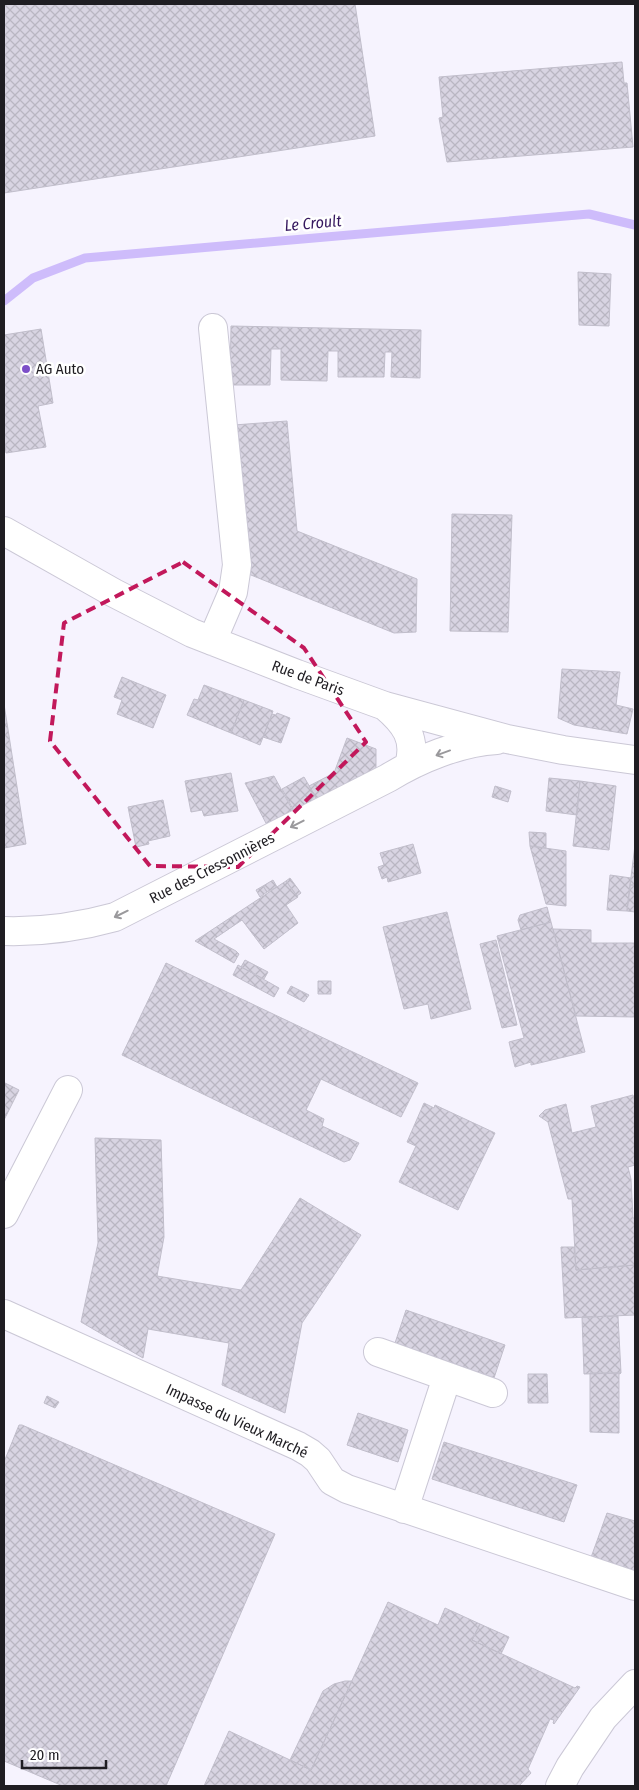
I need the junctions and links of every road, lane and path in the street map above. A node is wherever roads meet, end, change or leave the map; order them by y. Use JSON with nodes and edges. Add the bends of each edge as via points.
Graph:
{"nodes":[{"id":1,"x":213,"y":328,"type":"dead end"},
{"id":2,"x":4,"y":532,"type":"edge"},
{"id":3,"x":212,"y":641,"type":"junction"},
{"id":4,"x":385,"y":706,"type":"junction"},
{"id":5,"x":507,"y":739,"type":"junction"},
{"id":6,"x":635,"y":760,"type":"edge"},
{"id":7,"x":409,"y":765,"type":"junction"},
{"id":8,"x":4,"y":932,"type":"edge"},
{"id":9,"x":68,"y":1090,"type":"dead end"},
{"id":10,"x":4,"y":1214,"type":"edge"},
{"id":11,"x":4,"y":1314,"type":"edge"},
{"id":12,"x":378,"y":1352,"type":"dead end"},
{"id":13,"x":447,"y":1377,"type":"junction"},
{"id":14,"x":493,"y":1393,"type":"dead end"},
{"id":15,"x":404,"y":1509,"type":"junction"},
{"id":16,"x":635,"y":1586,"type":"edge"},
{"id":17,"x":635,"y":1684,"type":"edge"},
{"id":18,"x":560,"y":1786,"type":"edge"}],
"edges":[{"from":1,"to":3,"type":"street","via":[[237,565],[233,592]]},
{"from":2,"to":3,"type":"street","name":"Rue de Paris","via":[[114,593]]},
{"from":3,"to":4,"type":"street","name":"Rue de Paris"},
{"from":4,"to":5,"type":"street","name":"Rue de Paris"},
{"from":4,"to":7,"type":"street","via":[[404,726],[412,743]]},
{"from":5,"to":6,"type":"street","name":"Rue de Paris"},
{"from":5,"to":7,"type":"street","name":"Rue des Cressonnières","one_way":true,"via":[[466,745]]},
{"from":7,"to":8,"type":"street","name":"Rue des Cressonnières","one_way":true,"via":[[115,917],[86,925]]},
{"from":9,"to":10,"type":"street"},
{"from":11,"to":15,"type":"street","name":"Impasse du Vieux Marché","via":[[298,1446],[318,1460],[332,1481]]},
{"from":12,"to":13,"type":"street"},
{"from":13,"to":14,"type":"street"},
{"from":13,"to":15,"type":"street"},
{"from":15,"to":16,"type":"street","name":"Impasse du Vieux Marché"},
{"from":17,"to":18,"type":"street","via":[[603,1718]]}]}
